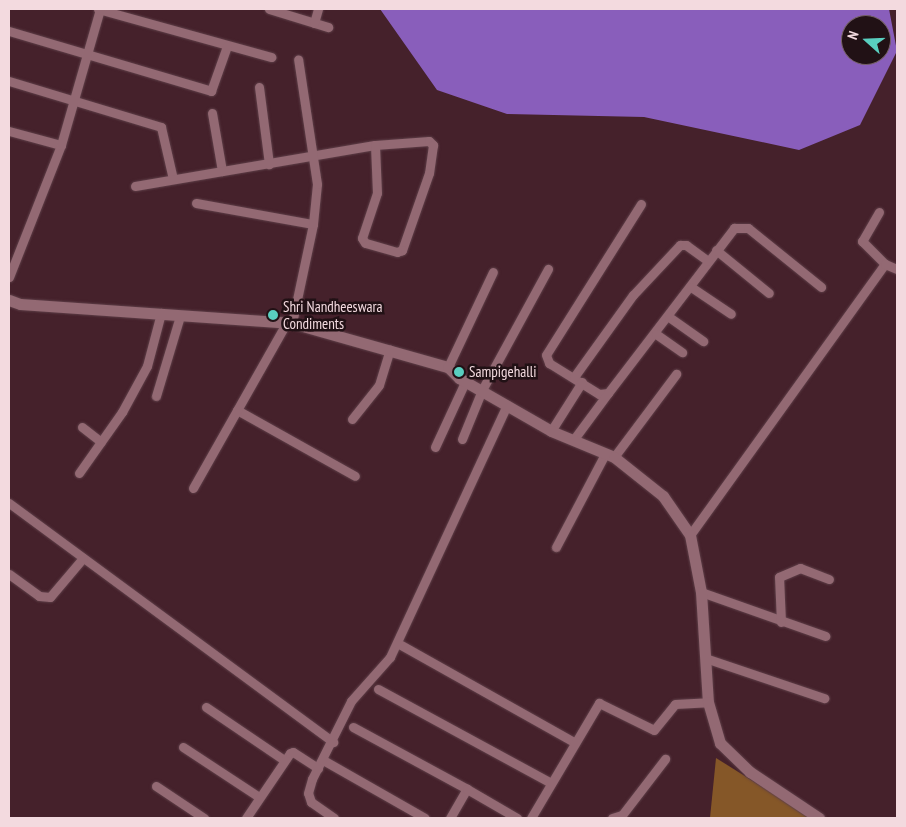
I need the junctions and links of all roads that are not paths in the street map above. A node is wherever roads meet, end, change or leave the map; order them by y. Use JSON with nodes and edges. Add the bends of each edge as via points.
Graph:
{"nodes":[{"id":1,"x":100,"y":9,"type":"edge"},
{"id":2,"x":269,"y":9,"type":"edge"},
{"id":3,"x":318,"y":9,"type":"edge"},
{"id":4,"x":314,"y":23,"type":"junction"},
{"id":5,"x":328,"y":27,"type":"dead end"},
{"id":6,"x":9,"y":31,"type":"edge"},
{"id":7,"x":228,"y":46,"type":"junction"},
{"id":8,"x":86,"y":54,"type":"junction"},
{"id":9,"x":271,"y":57,"type":"dead end"},
{"id":10,"x":298,"y":58,"type":"dead end"},
{"id":11,"x":9,"y":80,"type":"edge"},
{"id":12,"x":259,"y":87,"type":"dead end"},
{"id":13,"x":74,"y":99,"type":"junction"},
{"id":14,"x":212,"y":113,"type":"dead end"},
{"id":15,"x":9,"y":131,"type":"edge"},
{"id":16,"x":61,"y":145,"type":"junction"},
{"id":17,"x":374,"y":145,"type":"junction"},
{"id":18,"x":315,"y":156,"type":"junction"},
{"id":19,"x":269,"y":164,"type":"junction"},
{"id":20,"x":222,"y":171,"type":"junction"},
{"id":21,"x":173,"y":179,"type":"junction"},
{"id":22,"x":135,"y":186,"type":"dead end"},
{"id":23,"x":196,"y":202,"type":"dead end"},
{"id":24,"x":641,"y":204,"type":"dead end"},
{"id":25,"x":879,"y":212,"type":"dead end"},
{"id":26,"x":313,"y":224,"type":"junction"},
{"id":27,"x":716,"y":250,"type":"junction"},
{"id":28,"x":708,"y":261,"type":"junction"},
{"id":29,"x":885,"y":264,"type":"junction"},
{"id":30,"x":548,"y":268,"type":"dead end"},
{"id":31,"x":897,"y":269,"type":"edge"},
{"id":32,"x":493,"y":272,"type":"dead end"},
{"id":33,"x":9,"y":277,"type":"edge"},
{"id":34,"x":691,"y":287,"type":"junction"},
{"id":35,"x":820,"y":287,"type":"dead end"},
{"id":36,"x":769,"y":294,"type":"dead end"},
{"id":37,"x":9,"y":300,"type":"edge"},
{"id":38,"x":161,"y":313,"type":"junction"},
{"id":39,"x":731,"y":314,"type":"dead end"},
{"id":40,"x":180,"y":316,"type":"junction"},
{"id":41,"x":669,"y":317,"type":"junction"},
{"id":42,"x":289,"y":322,"type":"junction"},
{"id":43,"x":656,"y":334,"type":"junction"},
{"id":44,"x":703,"y":341,"type":"dead end"},
{"id":45,"x":390,"y":350,"type":"junction"},
{"id":46,"x":682,"y":352,"type":"dead end"},
{"id":47,"x":448,"y":367,"type":"junction"},
{"id":48,"x":676,"y":374,"type":"dead end"},
{"id":49,"x":578,"y":379,"type":"junction"},
{"id":50,"x":465,"y":382,"type":"junction"},
{"id":51,"x":482,"y":390,"type":"junction"},
{"id":52,"x":608,"y":393,"type":"junction"},
{"id":53,"x":156,"y":396,"type":"dead end"},
{"id":54,"x":507,"y":405,"type":"junction"},
{"id":55,"x":237,"y":410,"type":"junction"},
{"id":56,"x":352,"y":419,"type":"dead end"},
{"id":57,"x":82,"y":427,"type":"dead end"},
{"id":58,"x":551,"y":431,"type":"junction"},
{"id":59,"x":462,"y":439,"type":"dead end"},
{"id":60,"x":574,"y":440,"type":"junction"},
{"id":61,"x":101,"y":442,"type":"junction"},
{"id":62,"x":435,"y":447,"type":"dead end"},
{"id":63,"x":610,"y":456,"type":"junction"},
{"id":64,"x":79,"y":473,"type":"dead end"},
{"id":65,"x":355,"y":476,"type":"dead end"},
{"id":66,"x":193,"y":488,"type":"dead end"},
{"id":67,"x":9,"y":504,"type":"edge"},
{"id":68,"x":690,"y":534,"type":"junction"},
{"id":69,"x":556,"y":546,"type":"dead end"},
{"id":70,"x":83,"y":558,"type":"junction"},
{"id":71,"x":9,"y":574,"type":"edge"},
{"id":72,"x":829,"y":578,"type":"dead end"},
{"id":73,"x":701,"y":592,"type":"junction"},
{"id":74,"x":781,"y":622,"type":"junction"},
{"id":75,"x":825,"y":636,"type":"dead end"},
{"id":76,"x":401,"y":645,"type":"dead end"},
{"id":77,"x":705,"y":658,"type":"junction"},
{"id":78,"x":378,"y":688,"type":"dead end"},
{"id":79,"x":824,"y":698,"type":"dead end"},
{"id":80,"x":708,"y":702,"type":"junction"},
{"id":81,"x":206,"y":707,"type":"dead end"},
{"id":82,"x":353,"y":727,"type":"dead end"},
{"id":83,"x":333,"y":742,"type":"junction"},
{"id":84,"x":574,"y":742,"type":"junction"},
{"id":85,"x":183,"y":748,"type":"dead end"},
{"id":86,"x":284,"y":760,"type":"junction"},
{"id":87,"x":323,"y":760,"type":"junction"},
{"id":88,"x":665,"y":760,"type":"dead end"},
{"id":89,"x":318,"y":768,"type":"junction"},
{"id":90,"x":551,"y":783,"type":"junction"},
{"id":91,"x":156,"y":786,"type":"dead end"},
{"id":92,"x":467,"y":789,"type":"junction"},
{"id":93,"x":259,"y":797,"type":"junction"},
{"id":94,"x":204,"y":818,"type":"edge"},
{"id":95,"x":246,"y":818,"type":"edge"},
{"id":96,"x":334,"y":818,"type":"edge"},
{"id":97,"x":425,"y":818,"type":"edge"},
{"id":98,"x":450,"y":818,"type":"edge"},
{"id":99,"x":517,"y":818,"type":"edge"},
{"id":100,"x":531,"y":818,"type":"edge"},
{"id":101,"x":612,"y":818,"type":"edge"},
{"id":102,"x":820,"y":818,"type":"edge"}],
"edges":[{"from":1,"to":7,"type":"street"},
{"from":1,"to":8,"type":"street"},
{"from":2,"to":4,"type":"street"},
{"from":3,"to":4,"type":"street"},
{"from":4,"to":5,"type":"street"},
{"from":6,"to":8,"type":"street"},
{"from":7,"to":8,"type":"street","via":[[211,91]]},
{"from":7,"to":9,"type":"street"},
{"from":8,"to":13,"type":"street"},
{"from":10,"to":18,"type":"street"},
{"from":11,"to":13,"type":"street"},
{"from":12,"to":19,"type":"street"},
{"from":13,"to":16,"type":"street"},
{"from":13,"to":21,"type":"street","via":[[161,127]]},
{"from":14,"to":20,"type":"street"},
{"from":15,"to":16,"type":"street"},
{"from":16,"to":33,"type":"street"},
{"from":17,"to":17,"type":"street","via":[[376,193],[362,238],[365,243],[397,252],[402,250],[429,173],[433,144],[429,141]]},
{"from":17,"to":18,"type":"street"},
{"from":18,"to":19,"type":"street"},
{"from":18,"to":26,"type":"street"},
{"from":19,"to":20,"type":"street"},
{"from":20,"to":21,"type":"street"},
{"from":21,"to":22,"type":"street"},
{"from":23,"to":26,"type":"street"},
{"from":24,"to":49,"type":"street","via":[[546,355],[546,361]]},
{"from":25,"to":29,"type":"street","via":[[862,240]]},
{"from":26,"to":42,"type":"street"},
{"from":27,"to":28,"type":"street"},
{"from":27,"to":35,"type":"street","via":[[734,228],[748,228]]},
{"from":27,"to":36,"type":"street"},
{"from":28,"to":34,"type":"street"},
{"from":28,"to":49,"type":"street","via":[[686,244],[680,246],[633,295]]},
{"from":29,"to":31,"type":"street"},
{"from":29,"to":68,"type":"street"},
{"from":30,"to":51,"type":"street"},
{"from":32,"to":47,"type":"street"},
{"from":34,"to":39,"type":"street"},
{"from":34,"to":41,"type":"street"},
{"from":37,"to":38,"type":"street"},
{"from":38,"to":40,"type":"street"},
{"from":38,"to":61,"type":"street","via":[[147,366]]},
{"from":40,"to":42,"type":"street"},
{"from":40,"to":53,"type":"street"},
{"from":41,"to":43,"type":"street"},
{"from":41,"to":44,"type":"street"},
{"from":42,"to":45,"type":"street"},
{"from":42,"to":55,"type":"street"},
{"from":43,"to":46,"type":"street"},
{"from":43,"to":52,"type":"street"},
{"from":45,"to":47,"type":"street"},
{"from":45,"to":56,"type":"street","via":[[379,385]]},
{"from":47,"to":50,"type":"street"},
{"from":48,"to":63,"type":"street"},
{"from":49,"to":52,"type":"street","via":[[599,394]]},
{"from":49,"to":58,"type":"street"},
{"from":50,"to":51,"type":"street"},
{"from":50,"to":62,"type":"street"},
{"from":51,"to":54,"type":"street"},
{"from":51,"to":59,"type":"street"},
{"from":52,"to":60,"type":"street"},
{"from":54,"to":58,"type":"street"},
{"from":54,"to":83,"type":"street","via":[[390,657],[357,691]]},
{"from":55,"to":65,"type":"street"},
{"from":55,"to":66,"type":"street"},
{"from":57,"to":61,"type":"street"},
{"from":58,"to":60,"type":"street"},
{"from":60,"to":63,"type":"street"},
{"from":61,"to":64,"type":"street"},
{"from":63,"to":68,"type":"street","via":[[663,496]]},
{"from":63,"to":69,"type":"street"},
{"from":67,"to":70,"type":"street"},
{"from":68,"to":73,"type":"street"},
{"from":70,"to":71,"type":"street","via":[[50,597],[39,596]]},
{"from":70,"to":83,"type":"street"},
{"from":72,"to":74,"type":"street","via":[[800,568],[779,577]]},
{"from":73,"to":74,"type":"street"},
{"from":73,"to":77,"type":"street"},
{"from":74,"to":75,"type":"street"},
{"from":76,"to":84,"type":"street"},
{"from":77,"to":79,"type":"street"},
{"from":77,"to":80,"type":"street"},
{"from":78,"to":90,"type":"street"},
{"from":80,"to":84,"type":"street","via":[[675,704],[654,730],[599,703]]},
{"from":80,"to":102,"type":"street","via":[[720,743],[750,772]]},
{"from":81,"to":86,"type":"street"},
{"from":82,"to":92,"type":"street"},
{"from":83,"to":87,"type":"street"},
{"from":84,"to":90,"type":"street"},
{"from":85,"to":93,"type":"street"},
{"from":86,"to":89,"type":"street","via":[[293,752]]},
{"from":86,"to":93,"type":"street"},
{"from":87,"to":89,"type":"street"},
{"from":87,"to":97,"type":"street"},
{"from":88,"to":101,"type":"street","via":[[622,815]]},
{"from":89,"to":96,"type":"street","via":[[308,793],[311,802]]},
{"from":90,"to":100,"type":"street"},
{"from":91,"to":94,"type":"street"},
{"from":92,"to":98,"type":"street"},
{"from":92,"to":99,"type":"street"},
{"from":93,"to":95,"type":"street"}]}
